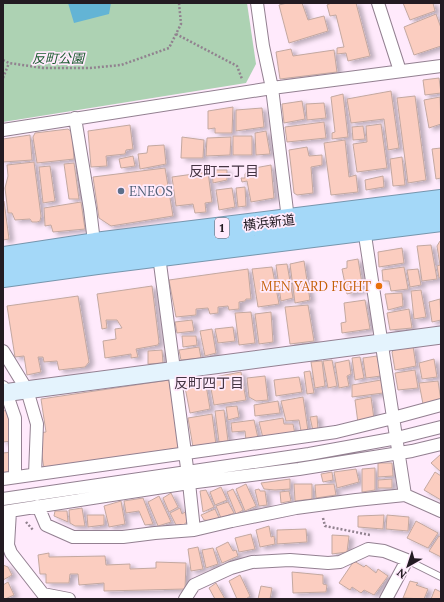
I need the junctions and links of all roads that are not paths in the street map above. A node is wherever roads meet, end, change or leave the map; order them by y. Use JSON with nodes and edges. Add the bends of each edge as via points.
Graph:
{"nodes":[{"id":1,"x":257,"y":3,"type":"edge"},
{"id":2,"x":378,"y":3,"type":"edge"},
{"id":3,"x":441,"y":66,"type":"edge"},
{"id":4,"x":400,"y":72,"type":"junction"},
{"id":5,"x":272,"y":88,"type":"junction"},
{"id":6,"x":75,"y":118,"type":"junction"},
{"id":7,"x":3,"y":130,"type":"edge"},
{"id":8,"x":441,"y":200,"type":"edge"},
{"id":9,"x":288,"y":219,"type":"junction"},
{"id":10,"x":441,"y":220,"type":"edge"},
{"id":11,"x":364,"y":229,"type":"junction"},
{"id":12,"x":96,"y":253,"type":"junction"},
{"id":13,"x":159,"y":256,"type":"junction"},
{"id":14,"x":3,"y":258,"type":"edge"},
{"id":15,"x":3,"y":276,"type":"edge"},
{"id":16,"x":441,"y":335,"type":"edge"},
{"id":17,"x":382,"y":342,"type":"junction"},
{"id":18,"x":3,"y":351,"type":"edge"},
{"id":19,"x":174,"y":370,"type":"junction"},
{"id":20,"x":27,"y":390,"type":"junction"},
{"id":21,"x":4,"y":391,"type":"edge"},
{"id":22,"x":441,"y":405,"type":"edge"},
{"id":23,"x":394,"y":418,"type":"junction"},
{"id":24,"x":441,"y":427,"type":"edge"},
{"id":25,"x":397,"y":438,"type":"junction"},
{"id":26,"x":441,"y":444,"type":"edge"},
{"id":27,"x":185,"y":453,"type":"junction"},
{"id":28,"x":399,"y":454,"type":"junction"},
{"id":29,"x":35,"y":474,"type":"junction"},
{"id":30,"x":9,"y":478,"type":"edge"},
{"id":31,"x":188,"y":478,"type":"junction"},
{"id":32,"x":405,"y":495,"type":"junction"},
{"id":33,"x":3,"y":499,"type":"edge"},
{"id":34,"x":38,"y":506,"type":"junction"},
{"id":35,"x":7,"y":511,"type":"edge"},
{"id":36,"x":441,"y":511,"type":"edge"},
{"id":37,"x":194,"y":530,"type":"junction"},
{"id":38,"x":5,"y":547,"type":"edge"},
{"id":39,"x":407,"y":560,"type":"junction"},
{"id":40,"x":441,"y":577,"type":"edge"},
{"id":41,"x":69,"y":599,"type":"edge"},
{"id":42,"x":185,"y":599,"type":"edge"},
{"id":43,"x":386,"y":599,"type":"edge"}],
"edges":[{"from":1,"to":5,"type":"street"},
{"from":2,"to":4,"type":"street"},
{"from":3,"to":4,"type":"street"},
{"from":4,"to":5,"type":"street"},
{"from":5,"to":6,"type":"street"},
{"from":5,"to":9,"type":"street"},
{"from":6,"to":7,"type":"street"},
{"from":6,"to":12,"type":"street"},
{"from":8,"to":9,"type":"highway","name":"横浜新道","number":"1"},
{"from":9,"to":12,"type":"highway","name":"横浜新道","number":"1"},
{"from":10,"to":11,"type":"highway","name":"横浜新道","number":"1"},
{"from":11,"to":13,"type":"highway","name":"横浜新道","number":"1"},
{"from":11,"to":17,"type":"street"},
{"from":12,"to":13,"type":"highway","name":"横浜新道","number":"1"},
{"from":12,"to":14,"type":"highway","name":"横浜新道","number":"1"},
{"from":12,"to":15,"type":"highway","name":"横浜新道","number":"1"},
{"from":13,"to":19,"type":"street"},
{"from":16,"to":17,"type":"street"},
{"from":17,"to":19,"type":"street"},
{"from":17,"to":23,"type":"street"},
{"from":18,"to":20,"type":"street"},
{"from":19,"to":20,"type":"street"},
{"from":19,"to":27,"type":"street"},
{"from":20,"to":21,"type":"street"},
{"from":20,"to":29,"type":"street","via":[[37,424]]},
{"from":21,"to":30,"type":"street","via":[[15,418]]},
{"from":22,"to":23,"type":"street"},
{"from":23,"to":25,"type":"street"},
{"from":23,"to":27,"type":"street","via":[[336,432]]},
{"from":24,"to":25,"type":"street"},
{"from":25,"to":28,"type":"street"},
{"from":25,"to":31,"type":"street"},
{"from":26,"to":28,"type":"street"},
{"from":27,"to":29,"type":"street"},
{"from":27,"to":31,"type":"street"},
{"from":28,"to":31,"type":"street","via":[[299,469]]},
{"from":28,"to":32,"type":"street"},
{"from":29,"to":30,"type":"street"},
{"from":31,"to":33,"type":"street"},
{"from":31,"to":34,"type":"street"},
{"from":31,"to":37,"type":"street"},
{"from":32,"to":36,"type":"street"},
{"from":32,"to":37,"type":"street","via":[[289,510]]},
{"from":34,"to":35,"type":"street"},
{"from":34,"to":37,"type":"street","via":[[46,525],[73,537],[123,538]]},
{"from":35,"to":38,"type":"street"},
{"from":38,"to":41,"type":"street","via":[[43,594]]},
{"from":39,"to":40,"type":"lane"},
{"from":39,"to":42,"type":"street","via":[[384,551],[368,549],[340,562],[252,562],[231,568],[194,585]]},
{"from":39,"to":43,"type":"street"}]}
